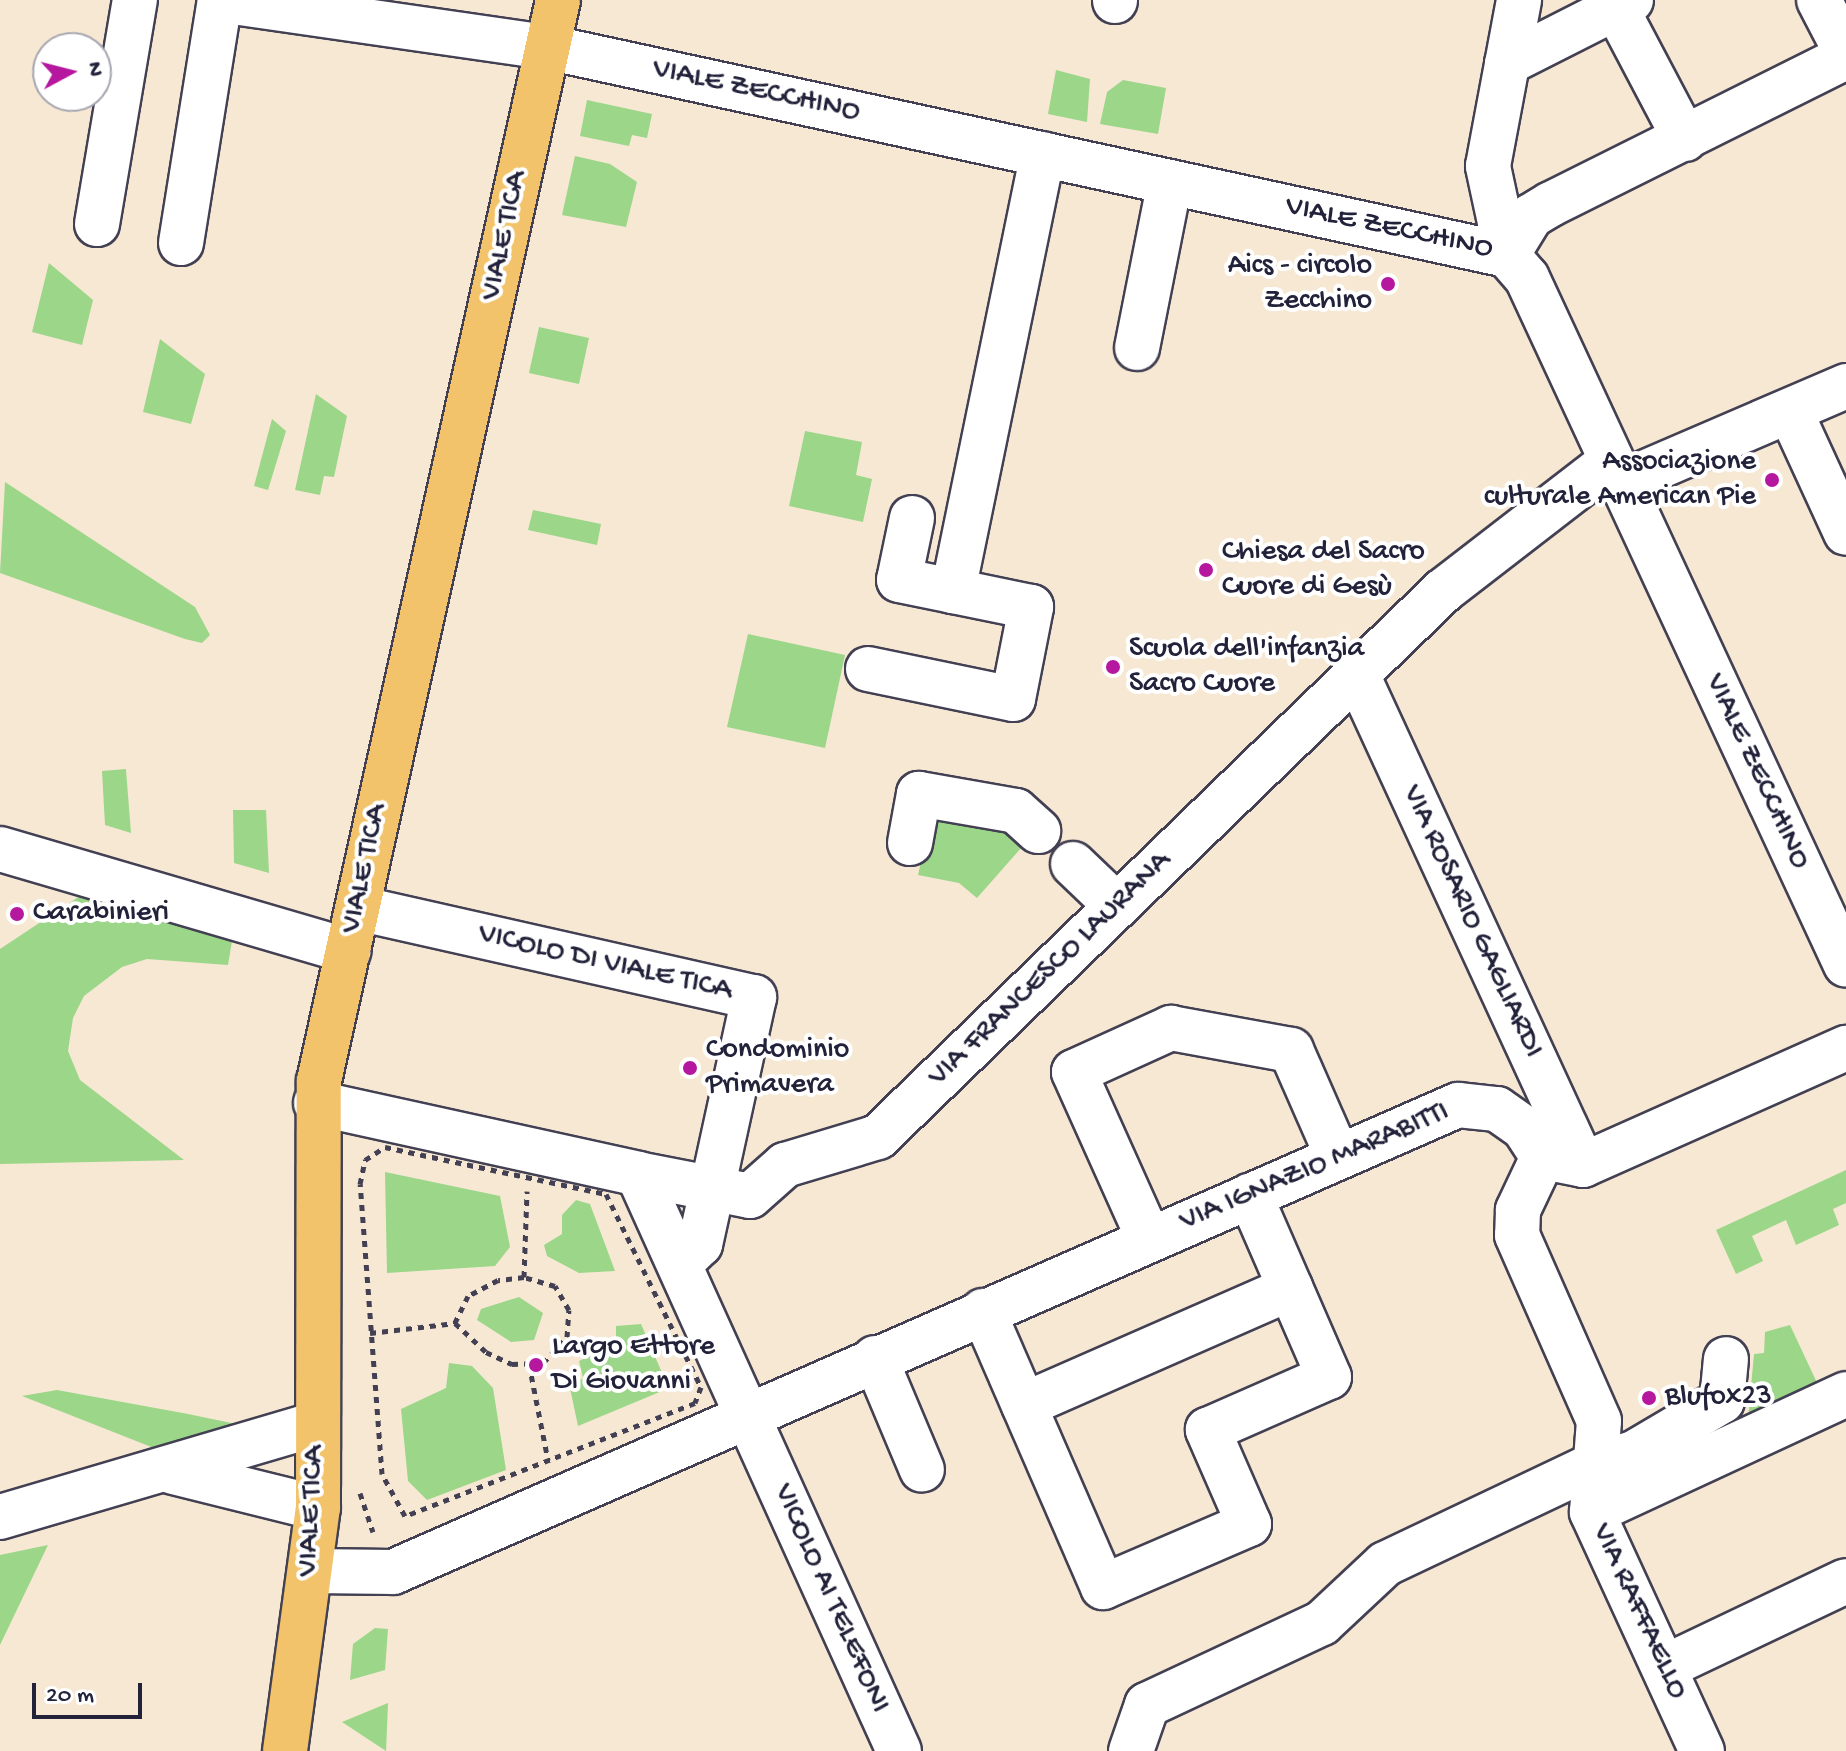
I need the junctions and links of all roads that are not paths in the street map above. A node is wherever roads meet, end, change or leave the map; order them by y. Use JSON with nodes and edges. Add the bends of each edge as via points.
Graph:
{"nodes":[{"id":1,"x":135,"y":0,"type":"edge"},
{"id":2,"x":220,"y":0,"type":"edge"},
{"id":3,"x":558,"y":0,"type":"edge"},
{"id":4,"x":1519,"y":0,"type":"edge"},
{"id":5,"x":1819,"y":0,"type":"edge"},
{"id":6,"x":280,"y":4,"type":"edge"},
{"id":7,"x":1623,"y":4,"type":"edge"},
{"id":8,"x":547,"y":47,"type":"junction"},
{"id":9,"x":1846,"y":54,"type":"edge"},
{"id":10,"x":1507,"y":63,"type":"junction"},
{"id":11,"x":1685,"y":139,"type":"junction"},
{"id":12,"x":1043,"y":154,"type":"junction"},
{"id":13,"x":1170,"y":182,"type":"junction"},
{"id":14,"x":97,"y":224,"type":"dead end"},
{"id":15,"x":181,"y":243,"type":"dead end"},
{"id":16,"x":1507,"y":255,"type":"junction"},
{"id":17,"x":1137,"y":348,"type":"dead end"},
{"id":18,"x":1846,"y":386,"type":"edge"},
{"id":19,"x":1790,"y":411,"type":"junction"},
{"id":20,"x":1616,"y":472,"type":"junction"},
{"id":21,"x":912,"y":518,"type":"dead end"},
{"id":22,"x":1846,"y":533,"type":"edge"},
{"id":23,"x":953,"y":591,"type":"junction"},
{"id":24,"x":868,"y":669,"type":"dead end"},
{"id":25,"x":1359,"y":679,"type":"junction"},
{"id":26,"x":1038,"y":831,"type":"dead end"},
{"id":27,"x":910,"y":843,"type":"dead end"},
{"id":28,"x":0,"y":849,"type":"edge"},
{"id":29,"x":1073,"y":864,"type":"dead end"},
{"id":30,"x":1117,"y":906,"type":"junction"},
{"id":31,"x":358,"y":908,"type":"junction"},
{"id":32,"x":348,"y":951,"type":"junction"},
{"id":33,"x":1846,"y":965,"type":"edge"},
{"id":34,"x":1846,"y":1048,"type":"edge"},
{"id":35,"x":1538,"y":1067,"type":"junction"},
{"id":36,"x":316,"y":1103,"type":"junction"},
{"id":37,"x":1458,"y":1105,"type":"junction"},
{"id":38,"x":1338,"y":1157,"type":"junction"},
{"id":39,"x":1563,"y":1161,"type":"junction"},
{"id":40,"x":638,"y":1174,"type":"junction"},
{"id":41,"x":731,"y":1192,"type":"junction"},
{"id":42,"x":1250,"y":1195,"type":"junction"},
{"id":43,"x":1149,"y":1239,"type":"junction"},
{"id":44,"x":690,"y":1254,"type":"junction"},
{"id":45,"x":1290,"y":1288,"type":"junction"},
{"id":46,"x":983,"y":1311,"type":"junction"},
{"id":47,"x":875,"y":1358,"type":"junction"},
{"id":48,"x":1726,"y":1359,"type":"dead end"},
{"id":49,"x":1846,"y":1394,"type":"edge"},
{"id":50,"x":1024,"y":1405,"type":"junction"},
{"id":51,"x":760,"y":1422,"type":"junction"},
{"id":52,"x":317,"y":1424,"type":"junction"},
{"id":53,"x":1596,"y":1464,"type":"junction"},
{"id":54,"x":922,"y":1470,"type":"dead end"},
{"id":55,"x":173,"y":1472,"type":"junction"},
{"id":56,"x":318,"y":1508,"type":"junction"},
{"id":57,"x":1592,"y":1512,"type":"junction"},
{"id":58,"x":0,"y":1517,"type":"edge"},
{"id":59,"x":313,"y":1571,"type":"junction"},
{"id":60,"x":1846,"y":1581,"type":"edge"},
{"id":61,"x":1665,"y":1667,"type":"junction"},
{"id":62,"x":285,"y":1751,"type":"edge"},
{"id":63,"x":899,"y":1751,"type":"edge"},
{"id":64,"x":1131,"y":1751,"type":"edge"},
{"id":65,"x":1702,"y":1751,"type":"edge"}],
"edges":[{"from":1,"to":14,"type":"street"},
{"from":2,"to":6,"type":"street","name":"VIALE ZECCHINO"},
{"from":2,"to":15,"type":"street"},
{"from":3,"to":8,"type":"main road","name":"VIALE TICA"},
{"from":4,"to":10,"type":"street"},
{"from":5,"to":9,"type":"street"},
{"from":6,"to":8,"type":"street","name":"VIALE ZECCHINO"},
{"from":7,"to":10,"type":"street"},
{"from":7,"to":11,"type":"street"},
{"from":8,"to":12,"type":"street","name":"VIALE ZECCHINO"},
{"from":8,"to":31,"type":"main road","name":"VIALE TICA"},
{"from":9,"to":11,"type":"street"},
{"from":10,"to":16,"type":"street","via":[[1488,166]]},
{"from":11,"to":16,"type":"street","via":[[1531,216]]},
{"from":12,"to":13,"type":"street","name":"VIALE ZECCHINO"},
{"from":12,"to":23,"type":"street"},
{"from":13,"to":16,"type":"street","name":"VIALE ZECCHINO"},
{"from":13,"to":17,"type":"street"},
{"from":16,"to":20,"type":"street","name":"VIALE ZECCHINO","via":[[1527,278]]},
{"from":18,"to":19,"type":"street","name":"VIA FRANCESCO LAURANA"},
{"from":19,"to":20,"type":"street","name":"VIA FRANCESCO LAURANA"},
{"from":19,"to":22,"type":"street"},
{"from":20,"to":25,"type":"street","name":"VIA FRANCESCO LAURANA","via":[[1443,591]]},
{"from":20,"to":33,"type":"street","name":"VIALE ZECCHINO"},
{"from":21,"to":23,"type":"street","via":[[899,580]]},
{"from":23,"to":24,"type":"street","via":[[1031,607],[1013,699]]},
{"from":25,"to":30,"type":"street","name":"VIA FRANCESCO LAURANA"},
{"from":25,"to":35,"type":"street","name":"VIA ROSARIO GAGLIARDI"},
{"from":26,"to":27,"type":"street","via":[[1016,811],[919,794]]},
{"from":28,"to":32,"type":"street"},
{"from":29,"to":30,"type":"street"},
{"from":30,"to":41,"type":"street","name":"VIA FRANCESCO LAURANA","via":[[878,1137],[785,1165]]},
{"from":31,"to":32,"type":"main road","name":"VIALE TICA"},
{"from":31,"to":41,"type":"street","name":"VICOLO DI VIALE TICA","via":[[754,997]]},
{"from":32,"to":36,"type":"main road","name":"VIALE TICA"},
{"from":34,"to":39,"type":"street"},
{"from":35,"to":37,"type":"street"},
{"from":35,"to":39,"type":"street","name":"VIA ROSARIO GAGLIARDI"},
{"from":36,"to":40,"type":"street"},
{"from":36,"to":52,"type":"main road","name":"VIALE TICA"},
{"from":37,"to":38,"type":"street","name":"VIA IGNAZIO MARABITTI"},
{"from":37,"to":39,"type":"street","name":"VIA IGNAZIO MARABITTI","via":[[1513,1118]]},
{"from":38,"to":42,"type":"street","name":"VIA IGNAZIO MARABITTI"},
{"from":38,"to":43,"type":"street","via":[[1291,1050],[1171,1028],[1074,1072]]},
{"from":39,"to":53,"type":"street","name":"VIA RAFFAELLO","via":[[1518,1210],[1517,1235],[1599,1421]]},
{"from":40,"to":41,"type":"street"},
{"from":40,"to":44,"type":"street","name":"VICOLO AI TELEFONI"},
{"from":41,"to":44,"type":"street"},
{"from":42,"to":43,"type":"street","name":"VIA IGNAZIO MARABITTI"},
{"from":42,"to":45,"type":"street"},
{"from":43,"to":46,"type":"street","name":"VIA IGNAZIO MARABITTI"},
{"from":44,"to":51,"type":"street","name":"VICOLO AI TELEFONI"},
{"from":45,"to":50,"type":"street"},
{"from":45,"to":50,"type":"street","via":[[1329,1377],[1208,1430],[1249,1524],[1103,1587]]},
{"from":46,"to":47,"type":"street","name":"VIA IGNAZIO MARABITTI"},
{"from":46,"to":50,"type":"street"},
{"from":47,"to":51,"type":"street","name":"VIA IGNAZIO MARABITTI"},
{"from":47,"to":54,"type":"street"},
{"from":48,"to":53,"type":"street","via":[[1722,1401],[1634,1453]]},
{"from":49,"to":57,"type":"street"},
{"from":51,"to":59,"type":"street","name":"VIA IGNAZIO MARABITTI","via":[[393,1572]]},
{"from":51,"to":63,"type":"street","name":"VICOLO AI TELEFONI"},
{"from":52,"to":55,"type":"street"},
{"from":52,"to":56,"type":"main road","name":"VIALE TICA"},
{"from":53,"to":57,"type":"street","name":"VIA RAFFAELLO"},
{"from":53,"to":64,"type":"street","via":[[1385,1564],[1322,1623],[1147,1705]]},
{"from":55,"to":56,"type":"street"},
{"from":55,"to":58,"type":"street"},
{"from":56,"to":59,"type":"main road","name":"VIALE TICA"},
{"from":57,"to":61,"type":"street","name":"VIA RAFFAELLO"},
{"from":59,"to":62,"type":"main road","name":"VIALE TICA"},
{"from":60,"to":61,"type":"street"},
{"from":61,"to":65,"type":"street","name":"VIA RAFFAELLO"}]}
